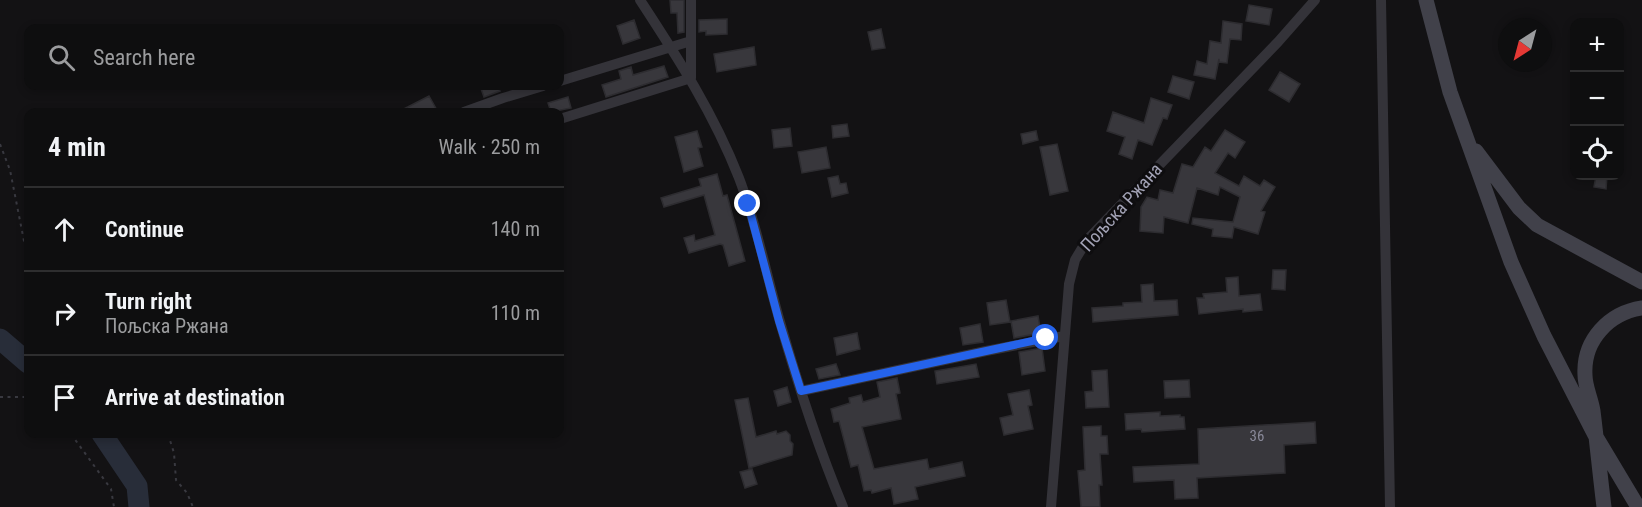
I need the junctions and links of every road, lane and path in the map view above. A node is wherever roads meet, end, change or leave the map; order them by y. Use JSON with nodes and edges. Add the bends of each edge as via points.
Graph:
{"nodes":[{"id":1,"x":640,"y":0,"type":"edge"},
{"id":2,"x":691,"y":0,"type":"edge"},
{"id":3,"x":1315,"y":0,"type":"edge"},
{"id":4,"x":1381,"y":0,"type":"edge"},
{"id":5,"x":1426,"y":0,"type":"edge"},
{"id":6,"x":691,"y":41,"type":"junction"},
{"id":7,"x":671,"y":47,"type":"junction"},
{"id":8,"x":691,"y":78,"type":"junction"},
{"id":9,"x":564,"y":80,"type":"edge"},
{"id":10,"x":530,"y":90,"type":"edge"},
{"id":11,"x":475,"y":108,"type":"edge"},
{"id":12,"x":564,"y":118,"type":"edge"},
{"id":13,"x":1464,"y":134,"type":"junction"},
{"id":14,"x":0,"y":144,"type":"edge"},
{"id":15,"x":24,"y":241,"type":"edge"},
{"id":16,"x":1642,"y":282,"type":"edge"},
{"id":17,"x":1642,"y":308,"type":"edge"},
{"id":18,"x":1064,"y":336,"type":"junction"},
{"id":19,"x":801,"y":391,"type":"junction"},
{"id":20,"x":0,"y":397,"type":"edge"},
{"id":21,"x":24,"y":397,"type":"edge"},
{"id":22,"x":1595,"y":435,"type":"junction"},
{"id":23,"x":74,"y":438,"type":"edge"},
{"id":24,"x":169,"y":438,"type":"edge"},
{"id":25,"x":114,"y":507,"type":"edge"},
{"id":26,"x":193,"y":507,"type":"edge"},
{"id":27,"x":843,"y":507,"type":"edge"},
{"id":28,"x":1051,"y":507,"type":"edge"},
{"id":29,"x":1390,"y":507,"type":"edge"},
{"id":30,"x":1604,"y":507,"type":"edge"},
{"id":31,"x":1638,"y":507,"type":"edge"}],
"edges":[{"from":1,"to":7,"type":"street"},
{"from":2,"to":6,"type":"street"},
{"from":3,"to":18,"type":"street","name":"Пољска Ржана","via":[[1087,240],[1071,273]]},
{"from":4,"to":29,"type":"street"},
{"from":5,"to":13,"type":"main road"},
{"from":6,"to":7,"type":"street"},
{"from":6,"to":8,"type":"street"},
{"from":7,"to":8,"type":"street"},
{"from":7,"to":9,"type":"street"},
{"from":8,"to":12,"type":"street"},
{"from":8,"to":19,"type":"street","via":[[719,130],[748,204]]},
{"from":10,"to":11,"type":"street"},
{"from":13,"to":16,"type":"main road","via":[[1507,194],[1537,225]]},
{"from":13,"to":22,"type":"main road","via":[[1510,262]]},
{"from":14,"to":15,"type":"path","via":[[10,170]]},
{"from":17,"to":22,"type":"main road","via":[[1609,321],[1595,337],[1587,356],[1585,376]]},
{"from":18,"to":19,"type":"street"},
{"from":18,"to":28,"type":"street","name":"Пољска Ржана"},
{"from":19,"to":27,"type":"street"},
{"from":20,"to":21,"type":"path"},
{"from":22,"to":30,"type":"main road"},
{"from":22,"to":31,"type":"main road"},
{"from":23,"to":25,"type":"path","via":[[111,489]]},
{"from":24,"to":26,"type":"path","via":[[176,480]]}]}
